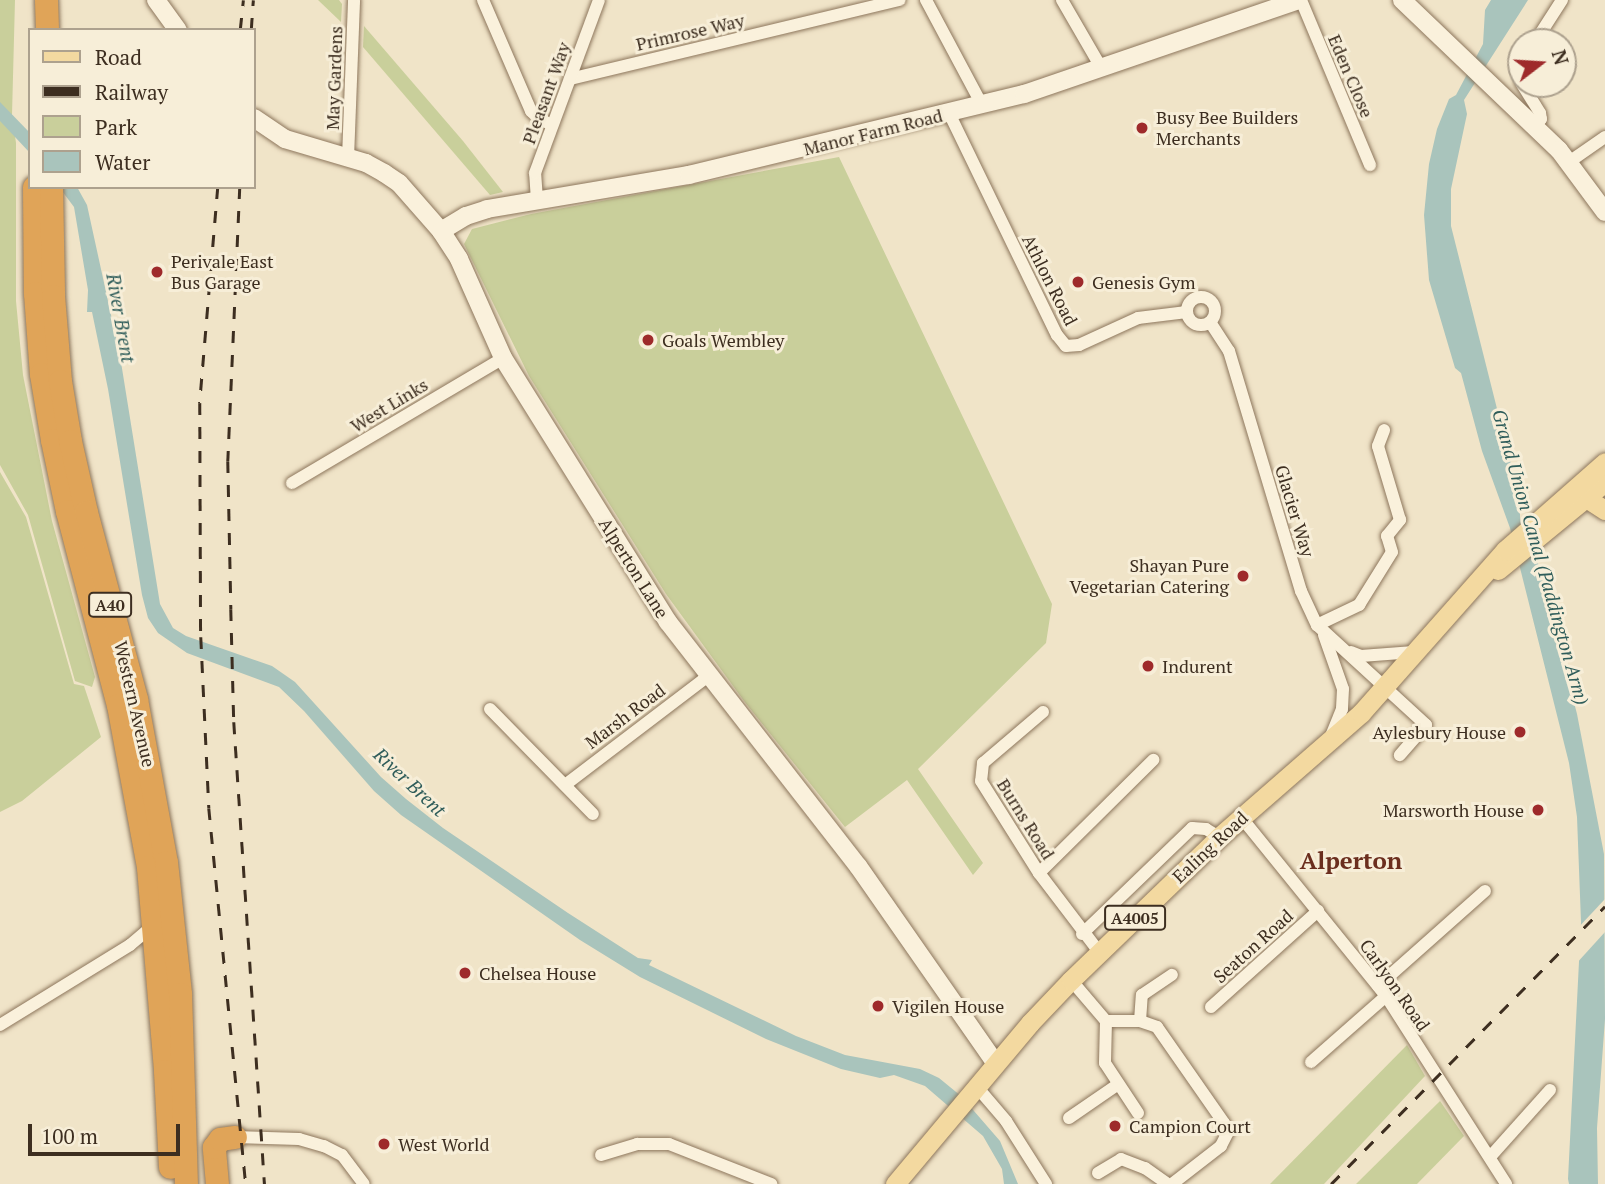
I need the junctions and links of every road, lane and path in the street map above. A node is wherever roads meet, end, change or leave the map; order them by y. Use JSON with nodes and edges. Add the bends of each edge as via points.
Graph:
{"nodes":[{"id":1,"x":31,"y":0,"type":"edge"},
{"id":2,"x":46,"y":0,"type":"edge"},
{"id":3,"x":156,"y":0,"type":"edge"},
{"id":4,"x":354,"y":0,"type":"edge"},
{"id":5,"x":483,"y":0,"type":"edge"},
{"id":6,"x":599,"y":0,"type":"edge"},
{"id":7,"x":900,"y":0,"type":"edge"},
{"id":8,"x":926,"y":0,"type":"edge"},
{"id":9,"x":1062,"y":0,"type":"edge"},
{"id":10,"x":1299,"y":0,"type":"edge"},
{"id":11,"x":1402,"y":0,"type":"edge"},
{"id":12,"x":1563,"y":0,"type":"edge"},
{"id":13,"x":31,"y":28,"type":"edge"},
{"id":14,"x":47,"y":28,"type":"edge"},
{"id":15,"x":177,"y":28,"type":"edge"},
{"id":16,"x":1544,"y":28,"type":"edge"},
{"id":17,"x":1102,"y":69,"type":"junction"},
{"id":18,"x":570,"y":79,"type":"junction"},
{"id":19,"x":1530,"y":98,"type":"edge"},
{"id":20,"x":982,"y":105,"type":"junction"},
{"id":21,"x":949,"y":113,"type":"junction"},
{"id":22,"x":256,"y":119,"type":"edge"},
{"id":23,"x":552,"y":125,"type":"junction"},
{"id":24,"x":1535,"y":126,"type":"junction"},
{"id":25,"x":1605,"y":137,"type":"edge"},
{"id":26,"x":348,"y":158,"type":"junction"},
{"id":27,"x":1569,"y":162,"type":"junction"},
{"id":28,"x":1370,"y":165,"type":"dead end"},
{"id":29,"x":35,"y":189,"type":"edge"},
{"id":30,"x":50,"y":189,"type":"edge"},
{"id":31,"x":537,"y":200,"type":"junction"},
{"id":32,"x":1605,"y":212,"type":"edge"},
{"id":33,"x":43,"y":214,"type":"junction"},
{"id":34,"x":441,"y":231,"type":"junction"},
{"id":35,"x":1187,"y":312,"type":"junction"},
{"id":36,"x":1210,"y":322,"type":"junction"},
{"id":37,"x":503,"y":358,"type":"junction"},
{"id":38,"x":1384,"y":430,"type":"dead end"},
{"id":39,"x":1605,"y":462,"type":"edge"},
{"id":40,"x":1605,"y":482,"type":"edge"},
{"id":41,"x":292,"y":483,"type":"dead end"},
{"id":42,"x":1581,"y":494,"type":"junction"},
{"id":43,"x":1605,"y":510,"type":"edge"},
{"id":44,"x":1531,"y":536,"type":"junction"},
{"id":45,"x":1319,"y":627,"type":"junction"},
{"id":46,"x":1344,"y":650,"type":"junction"},
{"id":47,"x":1414,"y":652,"type":"junction"},
{"id":48,"x":708,"y":676,"type":"junction"},
{"id":49,"x":1385,"y":685,"type":"junction"},
{"id":50,"x":490,"y":709,"type":"dead end"},
{"id":51,"x":1043,"y":712,"type":"dead end"},
{"id":52,"x":1327,"y":744,"type":"junction"},
{"id":53,"x":1401,"y":755,"type":"dead end"},
{"id":54,"x":1153,"y":760,"type":"dead end"},
{"id":55,"x":565,"y":785,"type":"junction"},
{"id":56,"x":593,"y":814,"type":"dead end"},
{"id":57,"x":1241,"y":817,"type":"junction"},
{"id":58,"x":1219,"y":837,"type":"junction"},
{"id":59,"x":1039,"y":873,"type":"junction"},
{"id":60,"x":1485,"y":891,"type":"dead end"},
{"id":61,"x":1318,"y":911,"type":"junction"},
{"id":62,"x":154,"y":925,"type":"junction"},
{"id":63,"x":1082,"y":933,"type":"junction"},
{"id":64,"x":131,"y":945,"type":"junction"},
{"id":65,"x":1100,"y":953,"type":"junction"},
{"id":66,"x":157,"y":963,"type":"junction"},
{"id":67,"x":1172,"y":975,"type":"dead end"},
{"id":68,"x":1071,"y":981,"type":"junction"},
{"id":69,"x":1382,"y":991,"type":"junction"},
{"id":70,"x":180,"y":994,"type":"junction"},
{"id":71,"x":1211,"y":1007,"type":"dead end"},
{"id":72,"x":1106,"y":1021,"type":"junction"},
{"id":73,"x":1140,"y":1021,"type":"junction"},
{"id":74,"x":0,"y":1025,"type":"edge"},
{"id":75,"x":1311,"y":1062,"type":"dead end"},
{"id":76,"x":996,"y":1064,"type":"junction"},
{"id":77,"x":165,"y":1071,"type":"junction"},
{"id":78,"x":1117,"y":1084,"type":"junction"},
{"id":79,"x":1550,"y":1090,"type":"dead end"},
{"id":80,"x":973,"y":1092,"type":"junction"},
{"id":81,"x":1138,"y":1113,"type":"dead end"},
{"id":82,"x":1069,"y":1118,"type":"dead end"},
{"id":83,"x":236,"y":1137,"type":"joint"},
{"id":84,"x":601,"y":1156,"type":"dead end"},
{"id":85,"x":1490,"y":1157,"type":"junction"},
{"id":86,"x":918,"y":1161,"type":"junction"},
{"id":87,"x":1098,"y":1173,"type":"dead end"},
{"id":88,"x":1500,"y":1181,"type":"edge"},
{"id":89,"x":161,"y":1184,"type":"edge"},
{"id":90,"x":170,"y":1184,"type":"edge"},
{"id":91,"x":186,"y":1184,"type":"edge"},
{"id":92,"x":198,"y":1184,"type":"edge"},
{"id":93,"x":217,"y":1184,"type":"edge"},
{"id":94,"x":364,"y":1184,"type":"edge"},
{"id":95,"x":771,"y":1184,"type":"edge"},
{"id":96,"x":895,"y":1184,"type":"edge"},
{"id":97,"x":903,"y":1184,"type":"edge"},
{"id":98,"x":1046,"y":1184,"type":"edge"},
{"id":99,"x":1170,"y":1184,"type":"edge"}],
"edges":[{"from":1,"to":13,"type":"highway"},
{"from":2,"to":14,"type":"highway"},
{"from":3,"to":15,"type":"main road"},
{"from":4,"to":26,"type":"street","name":"May Gardens"},
{"from":5,"to":23,"type":"street","via":[[531,111]]},
{"from":6,"to":18,"type":"street","name":"Pleasant Way"},
{"from":7,"to":18,"type":"street","name":"Primrose Way"},
{"from":8,"to":20,"type":"street"},
{"from":9,"to":17,"type":"street"},
{"from":10,"to":17,"type":"main road","name":"Manor Farm Road"},
{"from":10,"to":28,"type":"street","name":"Eden Close"},
{"from":11,"to":24,"type":"main road"},
{"from":12,"to":16,"type":"street"},
{"from":17,"to":20,"type":"main road","name":"Manor Farm Road"},
{"from":18,"to":23,"type":"street","name":"Pleasant Way"},
{"from":19,"to":24,"type":"street","via":[[1541,118]]},
{"from":20,"to":21,"type":"main road","name":"Manor Farm Road"},
{"from":21,"to":31,"type":"main road","name":"Manor Farm Road","via":[[689,174]]},
{"from":21,"to":35,"type":"street","name":"Athlon Road","via":[[1066,346],[1079,345],[1138,318]]},
{"from":22,"to":26,"type":"main road","name":"Alperton Lane","via":[[285,139]]},
{"from":23,"to":31,"type":"street","name":"Pleasant Way","via":[[535,173]]},
{"from":24,"to":27,"type":"main road"},
{"from":25,"to":27,"type":"street"},
{"from":26,"to":34,"type":"main road","name":"Alperton Lane","via":[[399,183]]},
{"from":27,"to":32,"type":"main road"},
{"from":29,"to":33,"type":"highway","name":"Western Avenue","number":"A40"},
{"from":30,"to":33,"type":"highway","name":"Western Avenue","number":"A40"},
{"from":31,"to":34,"type":"main road","name":"Manor Farm Road","via":[[476,213]]},
{"from":33,"to":62,"type":"highway","name":"Western Avenue","number":"A40","via":[[35,293],[41,374],[52,440],[136,790]]},
{"from":33,"to":70,"type":"highway","name":"Western Avenue","number":"A40","via":[[62,393],[86,512],[154,786]]},
{"from":34,"to":37,"type":"main road","name":"Alperton Lane"},
{"from":35,"to":36,"type":"street","via":[[1195,323]]},
{"from":35,"to":36,"type":"street","via":[[1191,300],[1207,298],[1214,305]]},
{"from":36,"to":45,"type":"street","name":"Glacier Way","via":[[1229,351],[1301,591]]},
{"from":37,"to":41,"type":"street","name":"West Links"},
{"from":37,"to":48,"type":"main road","name":"Alperton Lane","via":[[639,577]]},
{"from":38,"to":45,"type":"street","via":[[1378,446],[1401,520],[1387,536],[1392,552],[1359,605]]},
{"from":39,"to":42,"type":"main road","number":"A4005"},
{"from":40,"to":42,"type":"main road","number":"A4005"},
{"from":42,"to":43,"type":"main road"},
{"from":42,"to":44,"type":"main road","name":"Ealing Road","number":"A4005"},
{"from":42,"to":44,"type":"main road","name":"Ealing Road","number":"A4005","via":[[1548,515]]},
{"from":44,"to":47,"type":"main road","name":"Ealing Road","number":"A4005","via":[[1478,583]]},
{"from":45,"to":46,"type":"street","name":"Glacier Way"},
{"from":45,"to":52,"type":"street","via":[[1338,666],[1343,689],[1342,709]]},
{"from":46,"to":47,"type":"street","via":[[1361,656]]},
{"from":46,"to":49,"type":"street","name":"Glacier Way"},
{"from":47,"to":49,"type":"main road","name":"Ealing Road","number":"A4005"},
{"from":48,"to":55,"type":"street","name":"Marsh Road"},
{"from":48,"to":76,"type":"main road","name":"Alperton Lane","via":[[858,866]]},
{"from":49,"to":52,"type":"main road","name":"Ealing Road","number":"A4005"},
{"from":49,"to":53,"type":"street","name":"Glacier Way","via":[[1426,725]]},
{"from":50,"to":55,"type":"street"},
{"from":51,"to":59,"type":"street","name":"Burns Road","via":[[983,762],[981,774],[984,788]]},
{"from":52,"to":57,"type":"main road","name":"Ealing Road","number":"A4005"},
{"from":54,"to":59,"type":"street"},
{"from":55,"to":56,"type":"street"},
{"from":57,"to":58,"type":"main road","name":"Ealing Road","number":"A4005"},
{"from":57,"to":61,"type":"street","name":"Carlyon Road"},
{"from":58,"to":63,"type":"street","via":[[1192,828]]},
{"from":58,"to":65,"type":"main road","name":"Ealing Road","number":"A4005"},
{"from":59,"to":63,"type":"street","name":"Burns Road"},
{"from":60,"to":69,"type":"street"},
{"from":61,"to":69,"type":"street","name":"Carlyon Road"},
{"from":61,"to":71,"type":"street","name":"Seaton Road"},
{"from":62,"to":64,"type":"street"},
{"from":62,"to":66,"type":"highway","name":"Western Avenue","number":"A40"},
{"from":63,"to":65,"type":"street","name":"Burns Road"},
{"from":64,"to":66,"type":"street","via":[[141,947]]},
{"from":64,"to":74,"type":"street"},
{"from":65,"to":68,"type":"main road","name":"Ealing Road","number":"A4005"},
{"from":66,"to":77,"type":"highway","name":"Western Avenue","number":"A40"},
{"from":67,"to":73,"type":"street","via":[[1142,995]]},
{"from":68,"to":72,"type":"street"},
{"from":68,"to":76,"type":"main road","name":"Ealing Road","number":"A4005"},
{"from":69,"to":75,"type":"street"},
{"from":69,"to":85,"type":"street","name":"Carlyon Road"},
{"from":70,"to":91,"type":"highway","name":"Western Avenue","number":"A40"},
{"from":70,"to":92,"type":"highway","number":"A40","via":[[189,1036]]},
{"from":72,"to":73,"type":"street"},
{"from":72,"to":78,"type":"street","via":[[1104,1056]]},
{"from":73,"to":99,"type":"street","via":[[1157,1027],[1228,1132],[1210,1157]]},
{"from":76,"to":80,"type":"main road","name":"Ealing Road","number":"A4005"},
{"from":77,"to":89,"type":"highway","number":"A40"},
{"from":77,"to":90,"type":"highway","name":"Western Avenue","number":"A40"},
{"from":78,"to":81,"type":"street"},
{"from":78,"to":82,"type":"street"},
{"from":79,"to":85,"type":"street"},
{"from":80,"to":86,"type":"main road","name":"Ealing Road","number":"A4005"},
{"from":80,"to":98,"type":"street","via":[[1006,1121]]},
{"from":83,"to":93,"type":"highway","via":[[220,1139],[214,1147]]},
{"from":83,"to":94,"type":"street","via":[[299,1139],[335,1150]]},
{"from":84,"to":95,"type":"street","via":[[637,1144],[669,1144]]},
{"from":85,"to":88,"type":"street","name":"Carlyon Road"},
{"from":86,"to":96,"type":"main road","number":"A4005"},
{"from":86,"to":97,"type":"main road","number":"A4005"},
{"from":87,"to":99,"type":"street","via":[[1121,1158]]}]}
